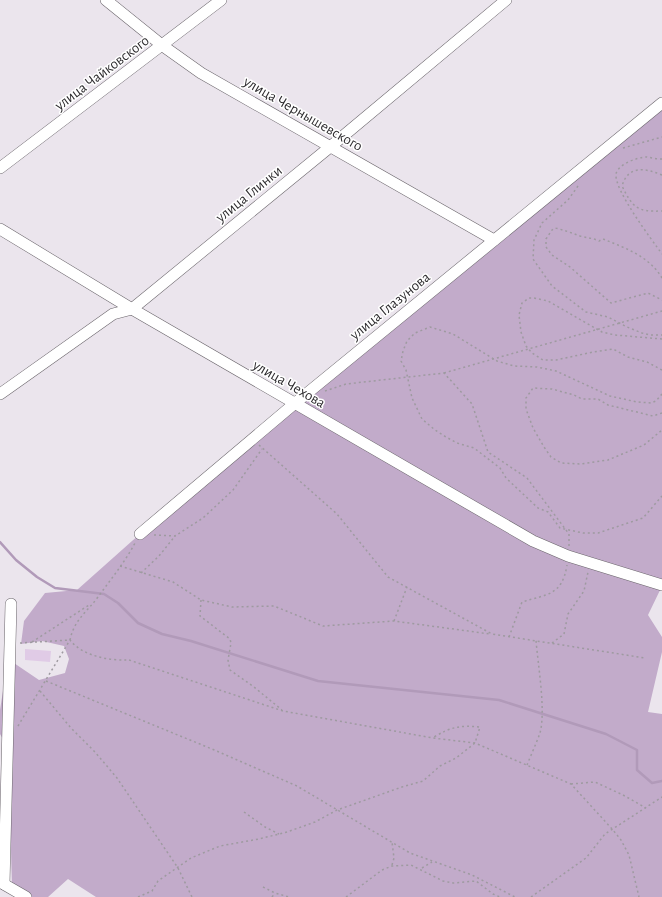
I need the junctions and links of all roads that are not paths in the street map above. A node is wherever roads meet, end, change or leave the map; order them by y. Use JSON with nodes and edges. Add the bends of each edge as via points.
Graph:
{"nodes":[{"id":1,"x":106,"y":0,"type":"edge"},
{"id":2,"x":221,"y":0,"type":"edge"},
{"id":3,"x":506,"y":0,"type":"edge"},
{"id":4,"x":163,"y":46,"type":"junction"},
{"id":5,"x":662,"y":103,"type":"edge"},
{"id":6,"x":330,"y":147,"type":"junction"},
{"id":7,"x":0,"y":168,"type":"edge"},
{"id":8,"x":0,"y":229,"type":"edge"},
{"id":9,"x":494,"y":240,"type":"junction"},
{"id":10,"x":132,"y":309,"type":"junction"},
{"id":11,"x":0,"y":394,"type":"edge"},
{"id":12,"x":294,"y":404,"type":"junction"},
{"id":13,"x":140,"y":534,"type":"road end"},
{"id":14,"x":662,"y":585,"type":"edge"},
{"id":15,"x":11,"y":604,"type":"dead end"},
{"id":16,"x":5,"y":642,"type":"edge"},
{"id":17,"x":2,"y":883,"type":"edge"},
{"id":18,"x":26,"y":897,"type":"edge"}],
"edges":[{"from":1,"to":4,"type":"street","name":"улица Чернышевского"},
{"from":2,"to":4,"type":"street","name":"улица Чайковского"},
{"from":3,"to":6,"type":"street","name":"улица Глинки"},
{"from":4,"to":6,"type":"street","name":"улица Чернышевского","via":[[201,73]]},
{"from":4,"to":7,"type":"street","name":"улица Чайковского"},
{"from":5,"to":9,"type":"street","name":"улица Глазунова"},
{"from":6,"to":9,"type":"street","name":"улица Чернышевского"},
{"from":6,"to":10,"type":"street","name":"улица Глинки"},
{"from":8,"to":10,"type":"street","name":"улица Чехова"},
{"from":9,"to":12,"type":"street","name":"улица Глазунова"},
{"from":10,"to":11,"type":"street","name":"улица Глинки","via":[[113,314]]},
{"from":10,"to":12,"type":"street","name":"улица Чехова"},
{"from":12,"to":13,"type":"street","name":"улица Глазунова"},
{"from":12,"to":14,"type":"street","name":"улица Чехова","via":[[533,541],[568,556]]},
{"from":15,"to":16,"type":"street"},
{"from":16,"to":17,"type":"street","via":[[7,743]]},
{"from":17,"to":18,"type":"street"}]}
